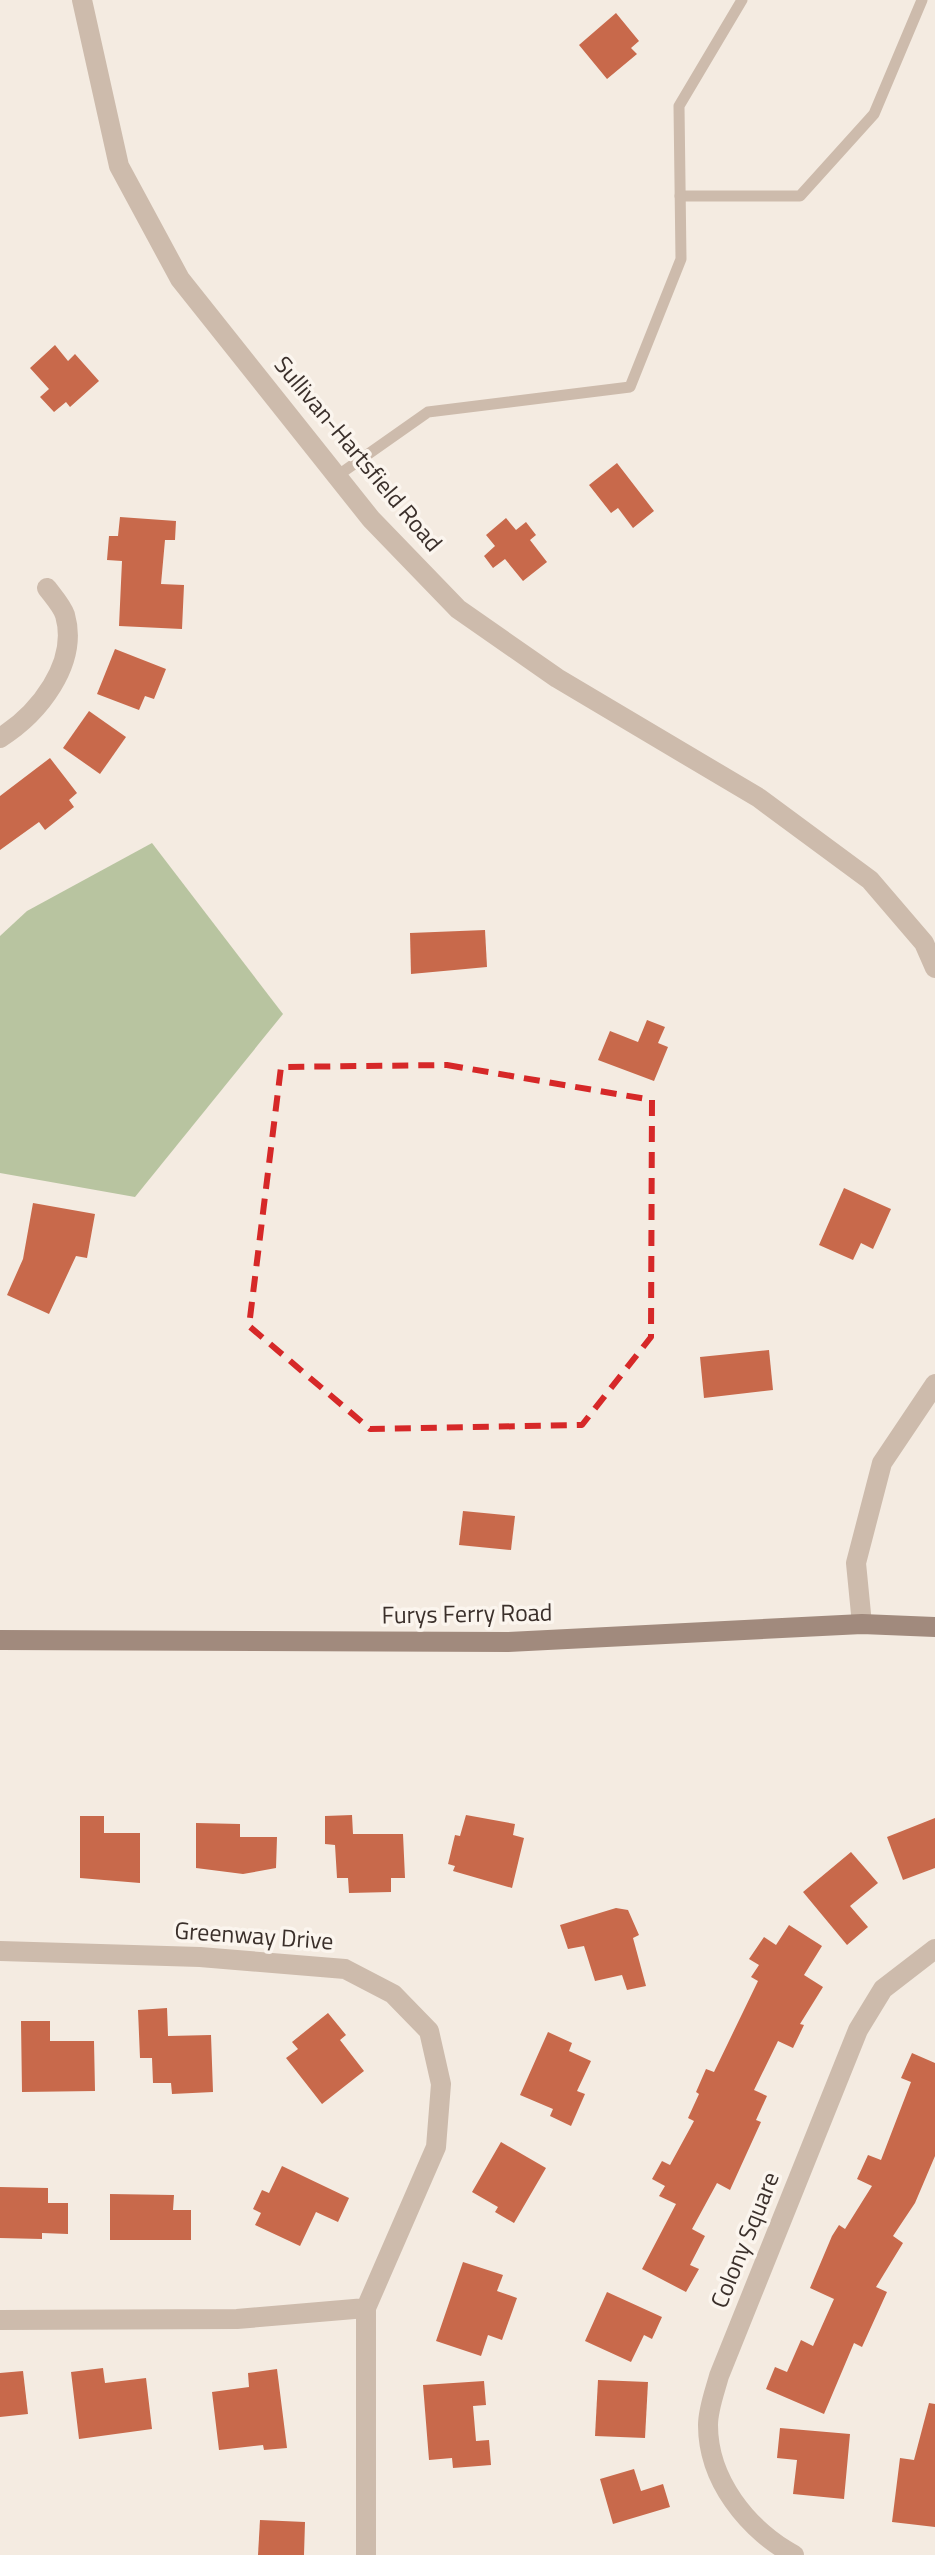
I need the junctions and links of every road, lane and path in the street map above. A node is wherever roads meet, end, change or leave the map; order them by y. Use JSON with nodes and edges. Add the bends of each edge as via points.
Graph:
{"nodes":[{"id":1,"x":82,"y":0,"type":"edge"},
{"id":2,"x":742,"y":0,"type":"edge"},
{"id":3,"x":922,"y":0,"type":"edge"},
{"id":4,"x":680,"y":196,"type":"junction"},
{"id":5,"x":337,"y":476,"type":"junction"},
{"id":6,"x":47,"y":588,"type":"dead end"},
{"id":7,"x":0,"y":738,"type":"edge"},
{"id":8,"x":935,"y":968,"type":"edge"},
{"id":9,"x":935,"y":1384,"type":"edge"},
{"id":10,"x":862,"y":1624,"type":"junction"},
{"id":11,"x":935,"y":1627,"type":"edge"},
{"id":12,"x":0,"y":1640,"type":"edge"},
{"id":13,"x":935,"y":1949,"type":"edge"},
{"id":14,"x":0,"y":1951,"type":"edge"},
{"id":15,"x":366,"y":2308,"type":"junction"},
{"id":16,"x":0,"y":2320,"type":"edge"},
{"id":17,"x":366,"y":2555,"type":"edge"},
{"id":18,"x":794,"y":2555,"type":"edge"}],
"edges":[{"from":1,"to":5,"type":"street","name":"Sullivan-Hartsfield Road","via":[[119,166],[172,265]]},
{"from":2,"to":4,"type":"lane","via":[[679,106]]},
{"from":3,"to":4,"type":"lane","via":[[874,114],[800,196]]},
{"from":4,"to":5,"type":"lane","via":[[681,259],[630,387],[428,412]]},
{"from":5,"to":8,"type":"street","name":"Sullivan-Hartsfield Road","via":[[458,609],[557,678],[759,798],[870,880],[924,943]]},
{"from":6,"to":7,"type":"street","via":[[64,613],[66,650],[61,668],[29,715]]},
{"from":9,"to":10,"type":"street","via":[[882,1463],[856,1563]]},
{"from":10,"to":11,"type":"main road","name":"Furys Ferry Road"},
{"from":10,"to":12,"type":"main road","name":"Furys Ferry Road","via":[[508,1642]]},
{"from":13,"to":18,"type":"street","name":"Colony Square","via":[[883,1989],[858,2030],[713,2400],[708,2424],[716,2473],[743,2514]]},
{"from":14,"to":15,"type":"street","name":"Greenway Drive","via":[[200,1957],[345,1969],[393,1994],[429,2031],[441,2084],[436,2147]]},
{"from":15,"to":16,"type":"street","via":[[237,2319]]},
{"from":15,"to":17,"type":"street","name":"Greenway Drive"}]}
